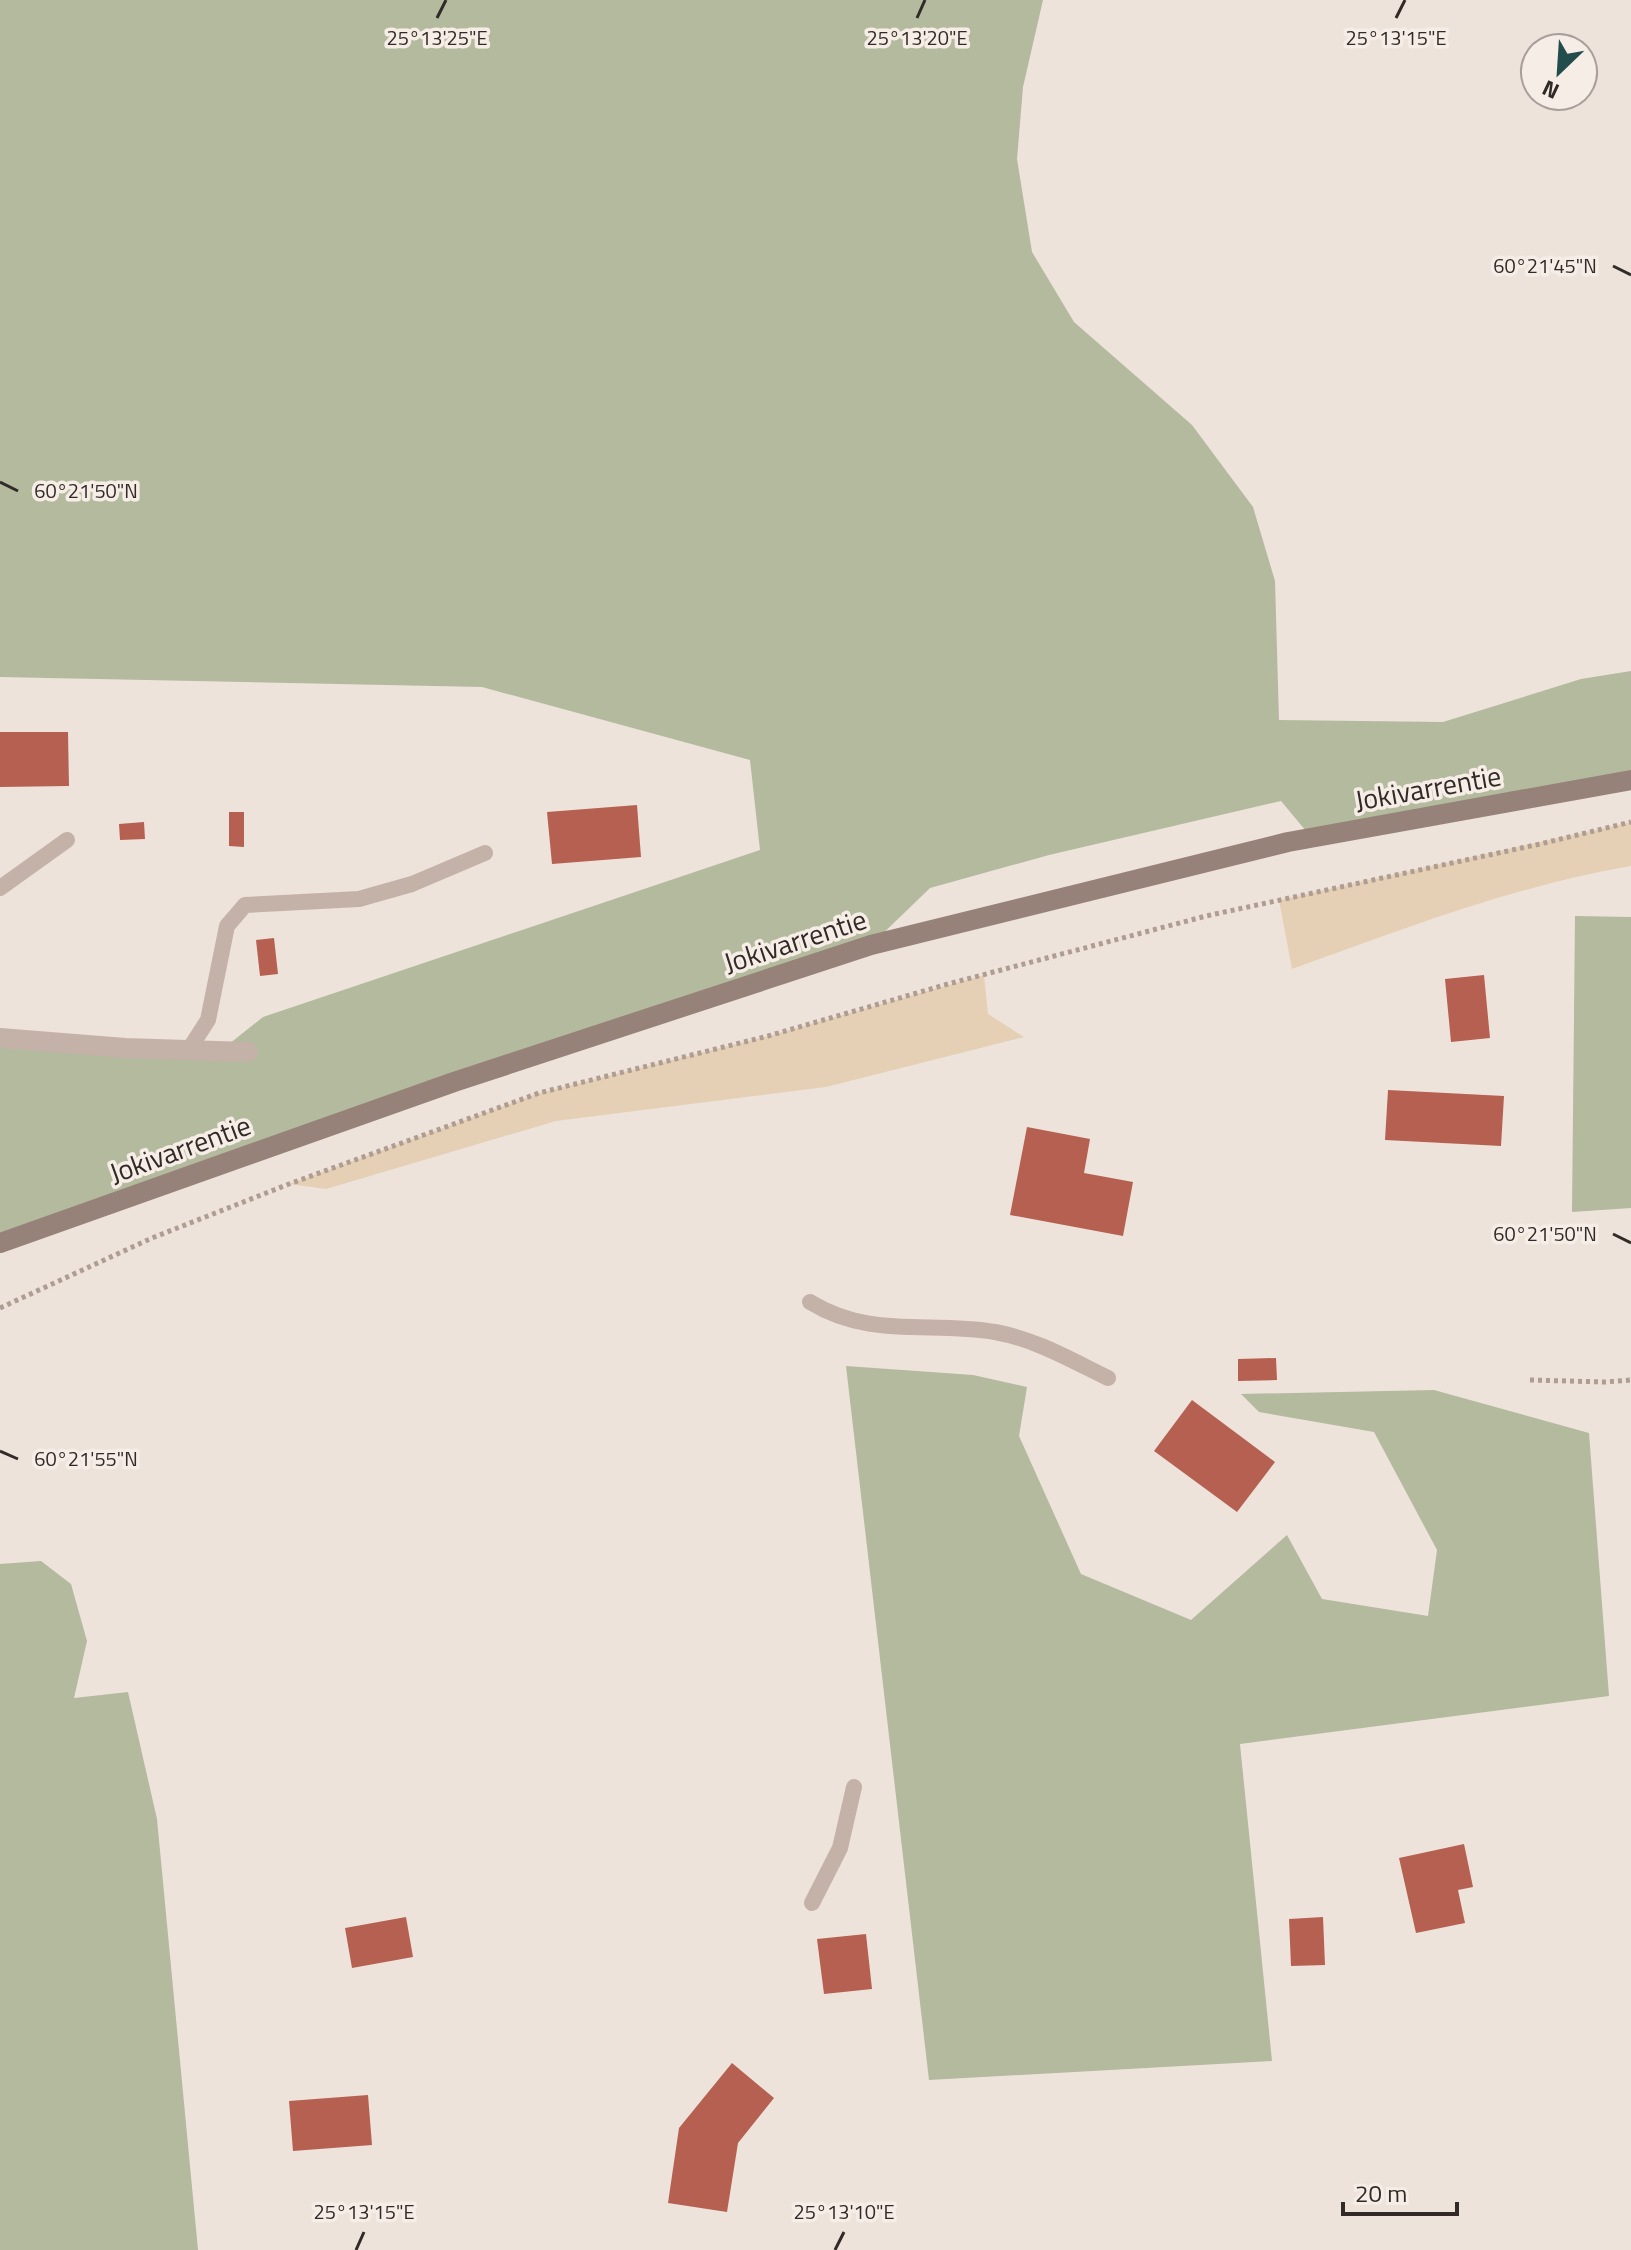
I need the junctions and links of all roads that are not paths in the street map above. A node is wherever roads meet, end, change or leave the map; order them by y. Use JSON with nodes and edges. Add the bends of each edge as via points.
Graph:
{"nodes":[{"id":1,"x":1631,"y":780,"type":"edge"},
{"id":2,"x":67,"y":840,"type":"dead end"},
{"id":3,"x":485,"y":853,"type":"dead end"},
{"id":4,"x":0,"y":888,"type":"edge"},
{"id":5,"x":0,"y":1038,"type":"edge"},
{"id":6,"x":188,"y":1051,"type":"junction"},
{"id":7,"x":248,"y":1052,"type":"dead end"},
{"id":8,"x":0,"y":1243,"type":"edge"},
{"id":9,"x":810,"y":1302,"type":"dead end"},
{"id":10,"x":1108,"y":1378,"type":"dead end"},
{"id":11,"x":854,"y":1787,"type":"dead end"},
{"id":12,"x":812,"y":1903,"type":"dead end"}],
"edges":[{"from":1,"to":8,"type":"street","name":"Jokivarrentie","via":[[1288,842],[871,945],[439,1088]]},
{"from":2,"to":4,"type":"lane"},
{"from":3,"to":6,"type":"lane","via":[[412,884],[359,899],[245,905],[227,926],[208,1020]]},
{"from":5,"to":6,"type":"street"},
{"from":6,"to":7,"type":"street"},
{"from":9,"to":10,"type":"lane","via":[[833,1317],[873,1326],[994,1332],[1034,1342]]},
{"from":11,"to":12,"type":"lane","via":[[840,1848]]}]}
